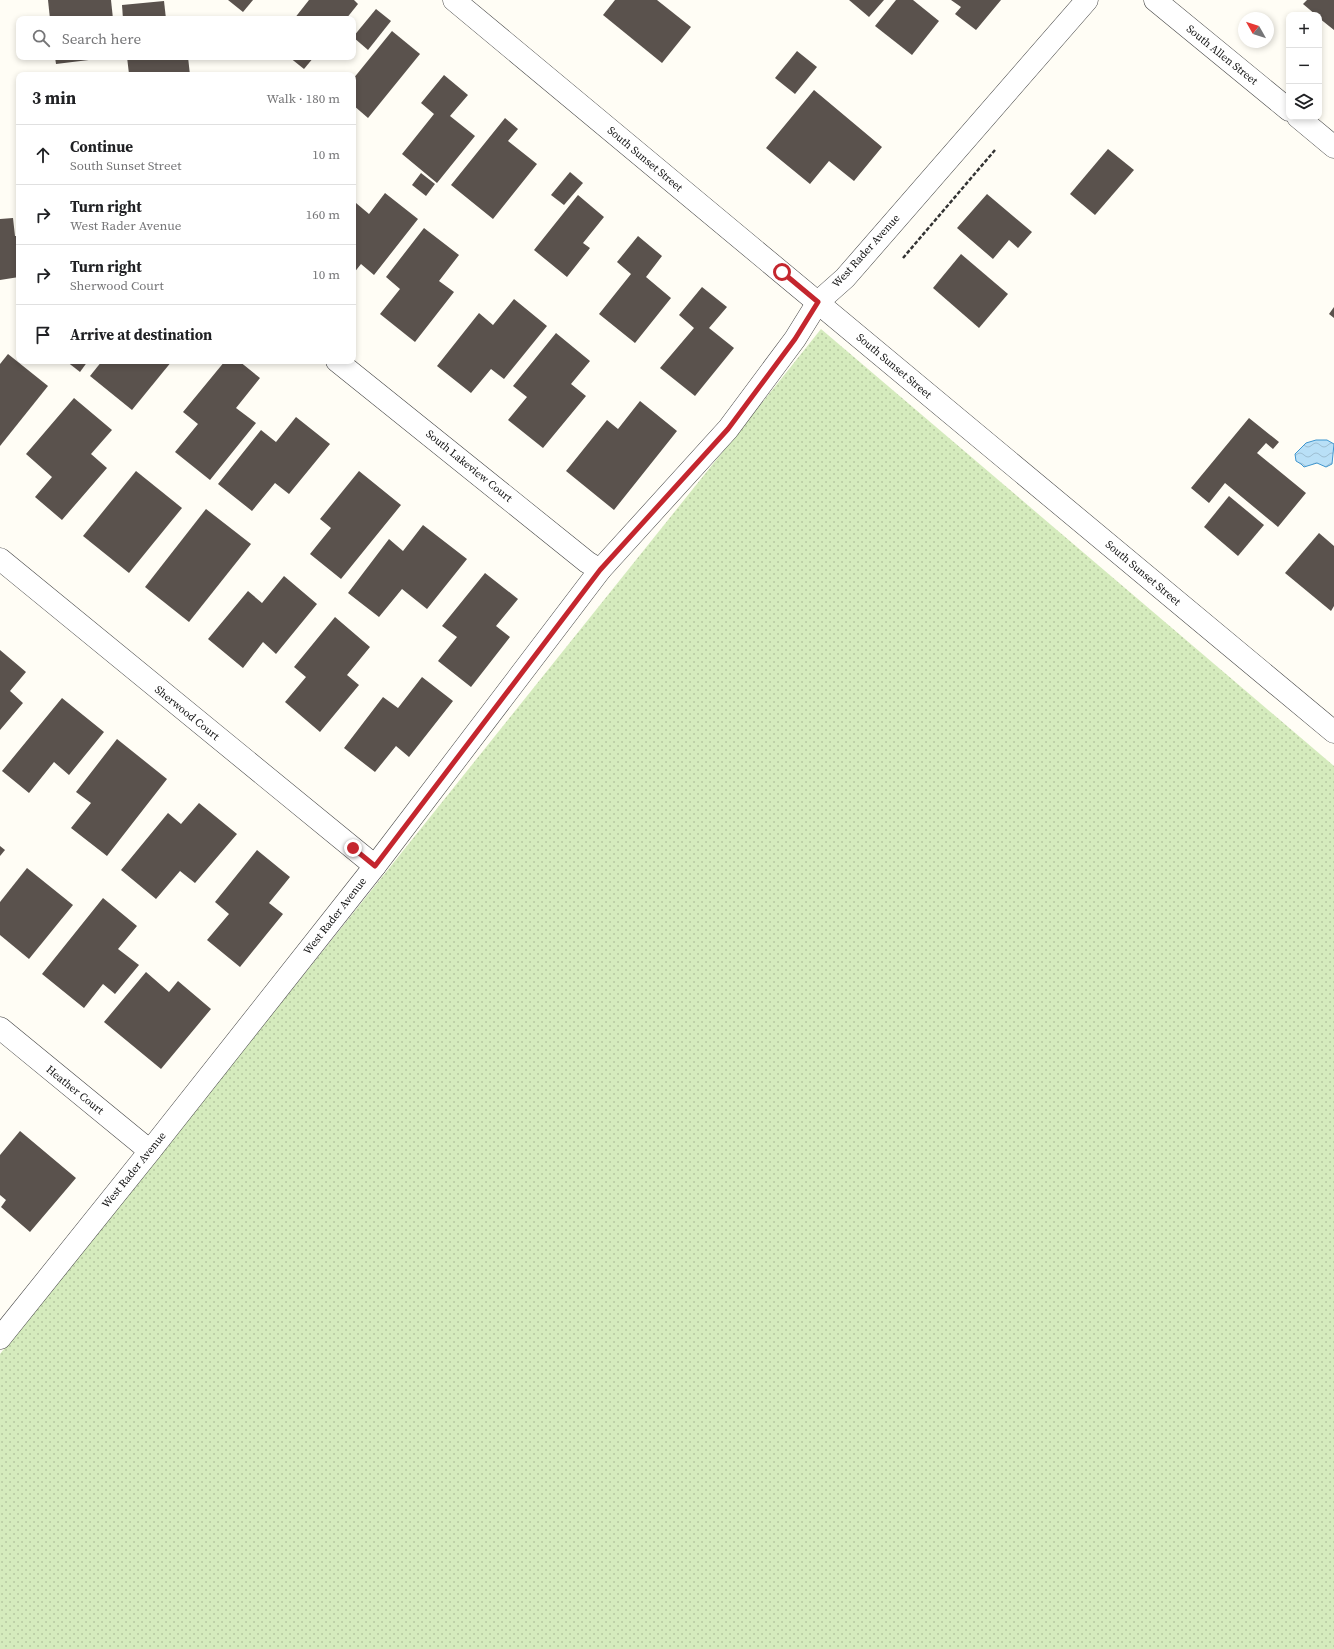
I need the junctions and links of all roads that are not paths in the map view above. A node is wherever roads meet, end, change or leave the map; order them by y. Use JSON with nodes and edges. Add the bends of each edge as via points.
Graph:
{"nodes":[{"id":1,"x":454,"y":0,"type":"edge"},
{"id":2,"x":1087,"y":0,"type":"edge"},
{"id":3,"x":1155,"y":0,"type":"edge"},
{"id":4,"x":1286,"y":108,"type":"edge"},
{"id":5,"x":1302,"y":120,"type":"edge"},
{"id":6,"x":1334,"y":147,"type":"edge"},
{"id":7,"x":818,"y":302,"type":"junction"},
{"id":8,"x":342,"y":364,"type":"edge"},
{"id":9,"x":0,"y":560,"type":"edge"},
{"id":10,"x":600,"y":570,"type":"junction"},
{"id":11,"x":1334,"y":732,"type":"edge"},
{"id":12,"x":375,"y":866,"type":"junction"},
{"id":13,"x":0,"y":1028,"type":"edge"},
{"id":14,"x":150,"y":1151,"type":"junction"},
{"id":15,"x":0,"y":1338,"type":"edge"}],
"edges":[{"from":1,"to":7,"type":"street","name":"South Sunset Street"},
{"from":2,"to":7,"type":"street","name":"West Rader Avenue","via":[[845,278]]},
{"from":3,"to":4,"type":"street","name":"South Allen Street"},
{"from":5,"to":6,"type":"street"},
{"from":7,"to":10,"type":"street","name":"West Rader Avenue","via":[[795,339],[728,429]]},
{"from":7,"to":11,"type":"street","name":"South Sunset Street"},
{"from":8,"to":10,"type":"street","name":"South Lakeview Court"},
{"from":9,"to":12,"type":"street","name":"Sherwood Court"},
{"from":10,"to":12,"type":"street","name":"West Rader Avenue"},
{"from":12,"to":14,"type":"street","name":"West Rader Avenue"},
{"from":13,"to":14,"type":"street","name":"Heather Court"},
{"from":14,"to":15,"type":"street","name":"West Rader Avenue"}]}
